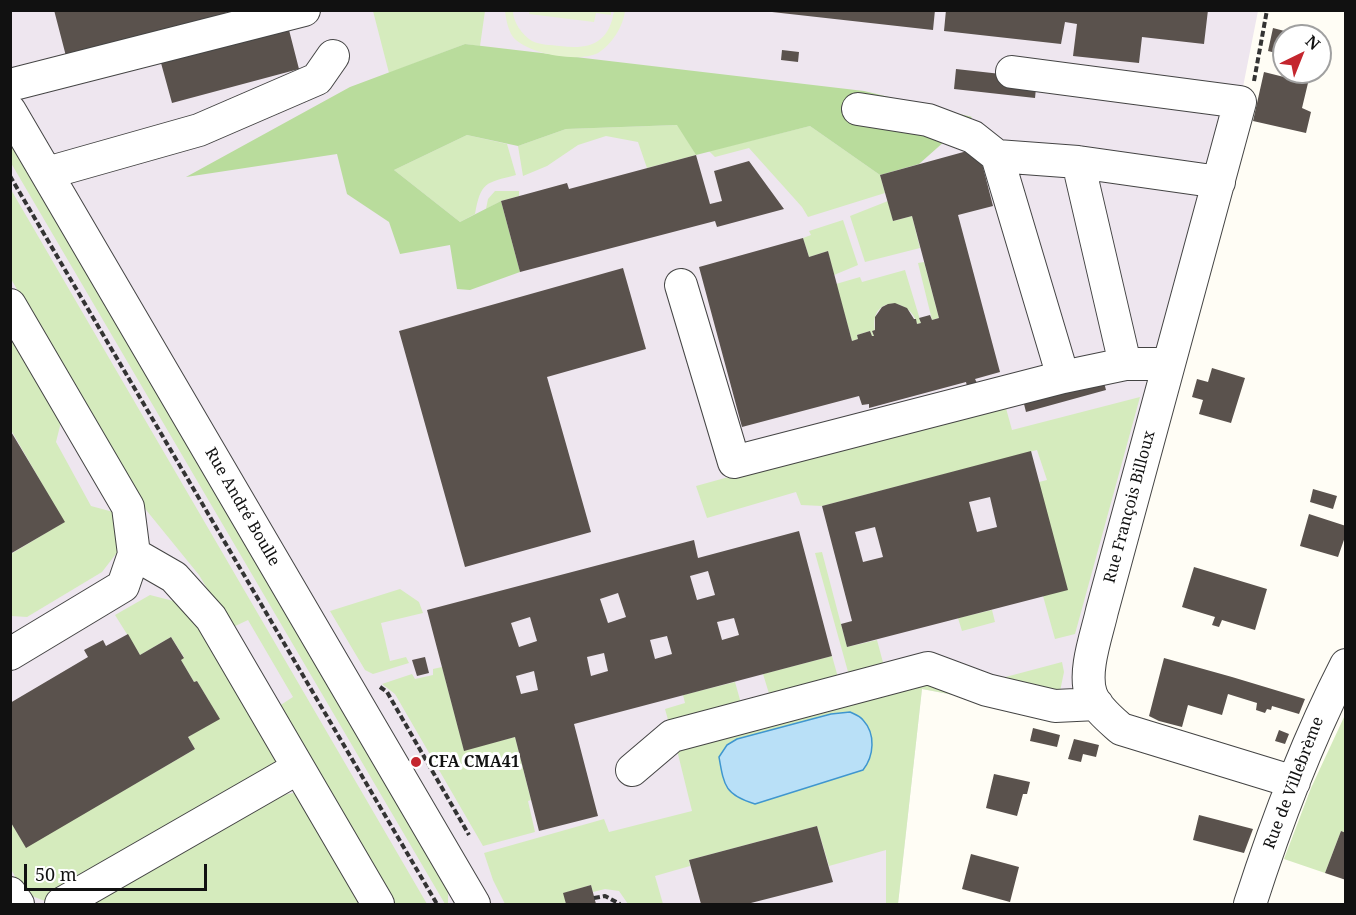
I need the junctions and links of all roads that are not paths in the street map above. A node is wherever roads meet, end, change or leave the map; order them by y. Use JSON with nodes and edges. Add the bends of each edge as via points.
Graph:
{"nodes":[{"id":1,"x":304,"y":10,"type":"edge"},
{"id":2,"x":333,"y":56,"type":"dead end"},
{"id":3,"x":1012,"y":72,"type":"dead end"},
{"id":4,"x":10,"y":85,"type":"edge"},
{"id":5,"x":858,"y":109,"type":"dead end"},
{"id":6,"x":10,"y":111,"type":"edge"},
{"id":7,"x":998,"y":156,"type":"junction"},
{"id":8,"x":1078,"y":162,"type":"junction"},
{"id":9,"x":47,"y":173,"type":"junction"},
{"id":10,"x":1219,"y":182,"type":"junction"},
{"id":11,"x":681,"y":285,"type":"dead end"},
{"id":12,"x":10,"y":305,"type":"edge"},
{"id":13,"x":1125,"y":364,"type":"junction"},
{"id":14,"x":1169,"y":364,"type":"junction"},
{"id":15,"x":1063,"y":377,"type":"junction"},
{"id":16,"x":134,"y":554,"type":"junction"},
{"id":17,"x":10,"y":654,"type":"edge"},
{"id":18,"x":1346,"y":665,"type":"edge"},
{"id":19,"x":1097,"y":704,"type":"junction"},
{"id":20,"x":298,"y":768,"type":"junction"},
{"id":21,"x":632,"y":770,"type":"dead end"},
{"id":22,"x":1294,"y":782,"type":"junction"},
{"id":23,"x":10,"y":893,"type":"edge"},
{"id":24,"x":18,"y":904,"type":"edge"},
{"id":25,"x":61,"y":904,"type":"edge"},
{"id":26,"x":378,"y":904,"type":"edge"},
{"id":27,"x":474,"y":904,"type":"edge"},
{"id":28,"x":1250,"y":904,"type":"edge"}],
"edges":[{"from":1,"to":4,"type":"street"},
{"from":2,"to":9,"type":"street","via":[[317,79],[199,130]]},
{"from":3,"to":10,"type":"street","name":"Rue François Billoux","via":[[1240,102]]},
{"from":5,"to":7,"type":"street","via":[[928,120],[972,137]]},
{"from":6,"to":9,"type":"street","name":"Rue André Boulle"},
{"from":7,"to":8,"type":"street"},
{"from":7,"to":15,"type":"street"},
{"from":8,"to":10,"type":"street"},
{"from":8,"to":13,"type":"street"},
{"from":9,"to":27,"type":"street","name":"Rue André Boulle"},
{"from":10,"to":14,"type":"street","name":"Rue François Billoux"},
{"from":11,"to":15,"type":"street","via":[[734,462]]},
{"from":12,"to":16,"type":"street","via":[[128,507]]},
{"from":13,"to":14,"type":"street"},
{"from":13,"to":15,"type":"street"},
{"from":14,"to":19,"type":"street","name":"Rue François Billoux","via":[[1089,672],[1091,693]]},
{"from":16,"to":17,"type":"street","via":[[123,586]]},
{"from":16,"to":20,"type":"street","via":[[174,577],[211,618]]},
{"from":18,"to":22,"type":"street","name":"Rue de Villebrème"},
{"from":19,"to":21,"type":"street","via":[[1055,706],[987,690],[927,668],[672,736]]},
{"from":19,"to":22,"type":"street","name":"Rue François Billoux","via":[[1121,729]]},
{"from":20,"to":25,"type":"street"},
{"from":20,"to":26,"type":"street"},
{"from":22,"to":28,"type":"street","name":"Rue de Villebrème"},
{"from":23,"to":24,"type":"street"}]}
